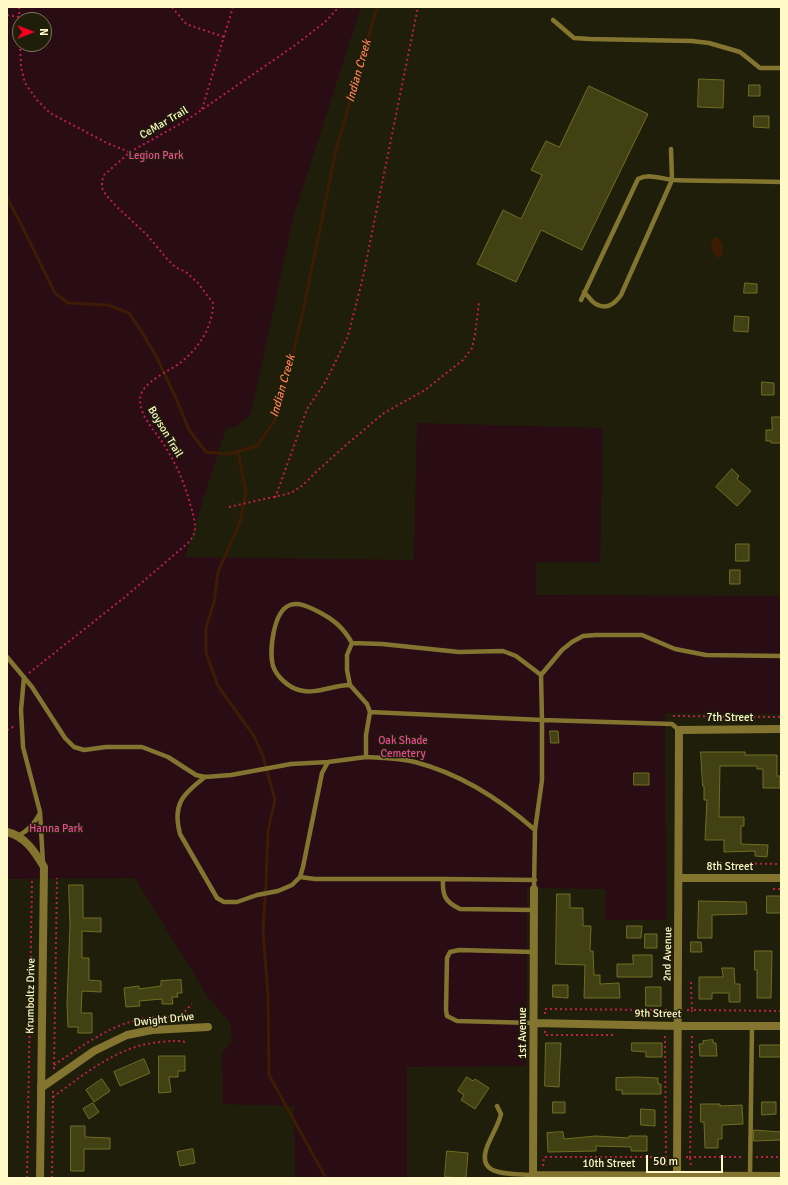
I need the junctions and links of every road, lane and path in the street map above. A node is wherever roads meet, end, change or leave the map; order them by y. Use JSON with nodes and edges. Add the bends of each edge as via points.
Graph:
{"nodes":[{"id":1,"x":172,"y":7,"type":"edge"},
{"id":2,"x":233,"y":7,"type":"edge"},
{"id":3,"x":339,"y":7,"type":"edge"},
{"id":4,"x":418,"y":7,"type":"edge"},
{"id":5,"x":553,"y":20,"type":"dead end"},
{"id":6,"x":224,"y":37,"type":"junction"},
{"id":7,"x":20,"y":52,"type":"edge"},
{"id":8,"x":781,"y":68,"type":"edge"},
{"id":9,"x":202,"y":110,"type":"junction"},
{"id":10,"x":671,"y":149,"type":"dead end"},
{"id":11,"x":130,"y":152,"type":"junction"},
{"id":12,"x":672,"y":180,"type":"junction"},
{"id":13,"x":781,"y":182,"type":"edge"},
{"id":14,"x":584,"y":292,"type":"junction"},
{"id":15,"x":581,"y":300,"type":"dead end"},
{"id":16,"x":479,"y":302,"type":"dead end"},
{"id":17,"x":275,"y":498,"type":"junction"},
{"id":18,"x":229,"y":507,"type":"dead end"},
{"id":19,"x":352,"y":643,"type":"junction"},
{"id":20,"x":781,"y":656,"type":"edge"},
{"id":21,"x":7,"y":657,"type":"edge"},
{"id":22,"x":541,"y":675,"type":"junction"},
{"id":23,"x":24,"y":678,"type":"junction"},
{"id":24,"x":350,"y":685,"type":"junction"},
{"id":25,"x":370,"y":712,"type":"junction"},
{"id":26,"x":668,"y":716,"type":"dead end"},
{"id":27,"x":781,"y":717,"type":"edge"},
{"id":28,"x":542,"y":720,"type":"junction"},
{"id":29,"x":781,"y":729,"type":"edge"},
{"id":30,"x":679,"y":730,"type":"junction"},
{"id":31,"x":366,"y":757,"type":"junction"},
{"id":32,"x":328,"y":762,"type":"junction"},
{"id":33,"x":205,"y":777,"type":"junction"},
{"id":34,"x":40,"y":812,"type":"junction"},
{"id":35,"x":535,"y":830,"type":"junction"},
{"id":36,"x":7,"y":832,"type":"edge"},
{"id":37,"x":18,"y":836,"type":"junction"},
{"id":38,"x":715,"y":863,"type":"dead end"},
{"id":39,"x":781,"y":864,"type":"edge"},
{"id":40,"x":44,"y":867,"type":"junction"},
{"id":41,"x":300,"y":877,"type":"junction"},
{"id":42,"x":57,"y":878,"type":"dead end"},
{"id":43,"x":679,"y":878,"type":"junction"},
{"id":44,"x":781,"y":878,"type":"edge"},
{"id":45,"x":32,"y":879,"type":"dead end"},
{"id":46,"x":443,"y":879,"type":"junction"},
{"id":47,"x":535,"y":880,"type":"junction"},
{"id":48,"x":534,"y":889,"type":"joint"},
{"id":49,"x":773,"y":889,"type":"dead end"},
{"id":50,"x":781,"y":889,"type":"edge"},
{"id":51,"x":534,"y":910,"type":"junction"},
{"id":52,"x":534,"y":952,"type":"junction"},
{"id":53,"x":691,"y":982,"type":"dead end"},
{"id":54,"x":670,"y":1010,"type":"dead end"},
{"id":55,"x":686,"y":1010,"type":"dead end"},
{"id":56,"x":692,"y":1010,"type":"junction"},
{"id":57,"x":781,"y":1010,"type":"edge"},
{"id":58,"x":545,"y":1014,"type":"dead end"},
{"id":59,"x":691,"y":1015,"type":"dead end"},
{"id":60,"x":534,"y":1023,"type":"junction"},
{"id":61,"x":678,"y":1026,"type":"junction"},
{"id":62,"x":752,"y":1026,"type":"junction"},
{"id":63,"x":781,"y":1026,"type":"edge"},
{"id":64,"x":208,"y":1027,"type":"dead end"},
{"id":65,"x":545,"y":1030,"type":"dead end"},
{"id":66,"x":620,"y":1035,"type":"dead end"},
{"id":67,"x":658,"y":1035,"type":"dead end"},
{"id":68,"x":691,"y":1036,"type":"dead end"},
{"id":69,"x":185,"y":1042,"type":"dead end"},
{"id":70,"x":54,"y":1070,"type":"dead end"},
{"id":71,"x":41,"y":1088,"type":"junction"},
{"id":72,"x":53,"y":1090,"type":"dead end"},
{"id":73,"x":53,"y":1097,"type":"junction"},
{"id":74,"x":497,"y":1106,"type":"dead end"},
{"id":75,"x":684,"y":1157,"type":"dead end"},
{"id":76,"x":690,"y":1157,"type":"junction"},
{"id":77,"x":750,"y":1157,"type":"junction"},
{"id":78,"x":781,"y":1157,"type":"edge"},
{"id":79,"x":691,"y":1167,"type":"dead end"},
{"id":80,"x":543,"y":1175,"type":"junction"},
{"id":81,"x":533,"y":1176,"type":"edge"},
{"id":82,"x":750,"y":1176,"type":"junction"},
{"id":83,"x":781,"y":1176,"type":"edge"},
{"id":84,"x":605,"y":1177,"type":"edge"},
{"id":85,"x":677,"y":1177,"type":"edge"},
{"id":86,"x":27,"y":1178,"type":"edge"},
{"id":87,"x":40,"y":1178,"type":"edge"},
{"id":88,"x":52,"y":1178,"type":"edge"}],
"edges":[{"from":1,"to":6,"type":"path","via":[[186,24]]},
{"from":2,"to":6,"type":"path"},
{"from":3,"to":9,"type":"path","name":"CeMar Trail","via":[[325,22],[294,46]]},
{"from":4,"to":17,"type":"path","via":[[363,278],[348,336],[326,381],[306,409]]},
{"from":5,"to":8,"type":"lane","via":[[574,38],[709,42],[740,52],[760,68]]},
{"from":6,"to":9,"type":"path"},
{"from":7,"to":11,"type":"path","via":[[25,83],[50,113]]},
{"from":9,"to":11,"type":"path","name":"CeMar Trail"},
{"from":10,"to":12,"type":"lane"},
{"from":11,"to":23,"type":"path","name":"Boyson Trail","via":[[104,175],[102,188],[175,267],[186,272],[198,283],[213,303],[211,321],[197,345],[181,362],[142,389],[140,395],[146,419],[164,445],[182,479],[194,519],[194,535],[125,597]]},
{"from":12,"to":13,"type":"lane"},
{"from":12,"to":14,"type":"lane","via":[[650,175],[638,179]]},
{"from":12,"to":14,"type":"lane","via":[[616,303],[609,306],[599,305]]},
{"from":14,"to":15,"type":"lane"},
{"from":16,"to":17,"type":"path","via":[[472,348],[463,360],[425,390],[384,413],[303,485],[291,493]]},
{"from":17,"to":18,"type":"path"},
{"from":19,"to":22,"type":"lane","via":[[459,652],[503,651],[516,656]]},
{"from":19,"to":24,"type":"lane","via":[[347,655],[346,670]]},
{"from":19,"to":24,"type":"lane","via":[[345,631],[329,617],[304,606],[290,605],[280,615],[277,623],[271,657],[281,679],[299,690],[309,692]]},
{"from":20,"to":22,"type":"lane","via":[[706,655],[675,649],[642,636],[583,636],[562,650]]},
{"from":21,"to":23,"type":"lane"},
{"from":22,"to":28,"type":"lane"},
{"from":23,"to":33,"type":"lane","via":[[65,738],[74,747],[84,750],[106,747],[142,748],[168,757],[196,775]]},
{"from":23,"to":34,"type":"lane","via":[[21,710],[23,748]]},
{"from":24,"to":25,"type":"lane","via":[[367,704]]},
{"from":25,"to":28,"type":"lane"},
{"from":25,"to":31,"type":"lane"},
{"from":26,"to":27,"type":"path"},
{"from":28,"to":30,"type":"lane","via":[[672,724]]},
{"from":28,"to":35,"type":"lane","via":[[542,780]]},
{"from":29,"to":30,"type":"street","name":"7th Street"},
{"from":30,"to":43,"type":"street","name":"2nd Avenue"},
{"from":31,"to":32,"type":"lane"},
{"from":31,"to":35,"type":"lane","via":[[415,762],[455,776],[481,789],[514,811]]},
{"from":32,"to":33,"type":"lane","via":[[291,764]]},
{"from":32,"to":41,"type":"lane","via":[[322,773]]},
{"from":33,"to":41,"type":"lane","via":[[182,797],[177,816],[180,834],[217,898],[224,902],[237,902],[278,891],[292,885]]},
{"from":34,"to":37,"type":"lane","via":[[27,832]]},
{"from":34,"to":40,"type":"lane"},
{"from":35,"to":47,"type":"lane"},
{"from":36,"to":37,"type":"street"},
{"from":37,"to":40,"type":"street","via":[[28,843]]},
{"from":38,"to":39,"type":"path"},
{"from":40,"to":71,"type":"street","name":"Krumboltz Drive"},
{"from":41,"to":46,"type":"lane"},
{"from":42,"to":70,"type":"path"},
{"from":43,"to":44,"type":"street","name":"8th Street"},
{"from":43,"to":61,"type":"street","name":"2nd Avenue"},
{"from":45,"to":86,"type":"path"},
{"from":46,"to":47,"type":"lane"},
{"from":46,"to":51,"type":"lane","via":[[445,898],[450,905],[460,909]]},
{"from":47,"to":48,"type":"lane"},
{"from":48,"to":51,"type":"street","name":"1st Avenue"},
{"from":49,"to":50,"type":"path"},
{"from":51,"to":52,"type":"street","name":"1st Avenue"},
{"from":52,"to":60,"type":"street","name":"1st Avenue"},
{"from":52,"to":60,"type":"lane","via":[[450,952],[447,958],[446,1010],[447,1016],[457,1022]]},
{"from":53,"to":56,"type":"path"},
{"from":54,"to":58,"type":"path","via":[[544,1009]]},
{"from":55,"to":56,"type":"path"},
{"from":56,"to":57,"type":"path"},
{"from":56,"to":59,"type":"path"},
{"from":60,"to":61,"type":"street","name":"9th Street"},
{"from":60,"to":81,"type":"street","name":"1st Avenue"},
{"from":61,"to":62,"type":"street","name":"9th Street"},
{"from":61,"to":85,"type":"street","name":"2nd Avenue"},
{"from":62,"to":63,"type":"street","name":"9th Street"},
{"from":62,"to":77,"type":"lane"},
{"from":64,"to":71,"type":"street","name":"Dwight Drive","via":[[152,1030],[127,1035],[94,1051]]},
{"from":65,"to":66,"type":"path","via":[[544,1035]]},
{"from":67,"to":80,"type":"path","via":[[666,1035],[666,1157],[544,1157]]},
{"from":68,"to":76,"type":"path"},
{"from":69,"to":73,"type":"path","via":[[180,1040],[134,1046],[102,1062]]},
{"from":71,"to":87,"type":"street","name":"Krumboltz Drive"},
{"from":72,"to":73,"type":"path"},
{"from":73,"to":88,"type":"path"},
{"from":74,"to":81,"type":"lane","via":[[501,1114],[499,1123],[485,1151],[488,1168],[495,1172]]},
{"from":75,"to":76,"type":"path"},
{"from":76,"to":77,"type":"path"},
{"from":76,"to":79,"type":"path"},
{"from":77,"to":78,"type":"path"},
{"from":77,"to":82,"type":"lane"},
{"from":80,"to":81,"type":"street","name":"10th Street"},
{"from":80,"to":84,"type":"street","name":"10th Street"},
{"from":82,"to":83,"type":"street","name":"10th Street"},
{"from":82,"to":85,"type":"street","name":"10th Street"},
{"from":84,"to":85,"type":"street","name":"10th Street"}]}
